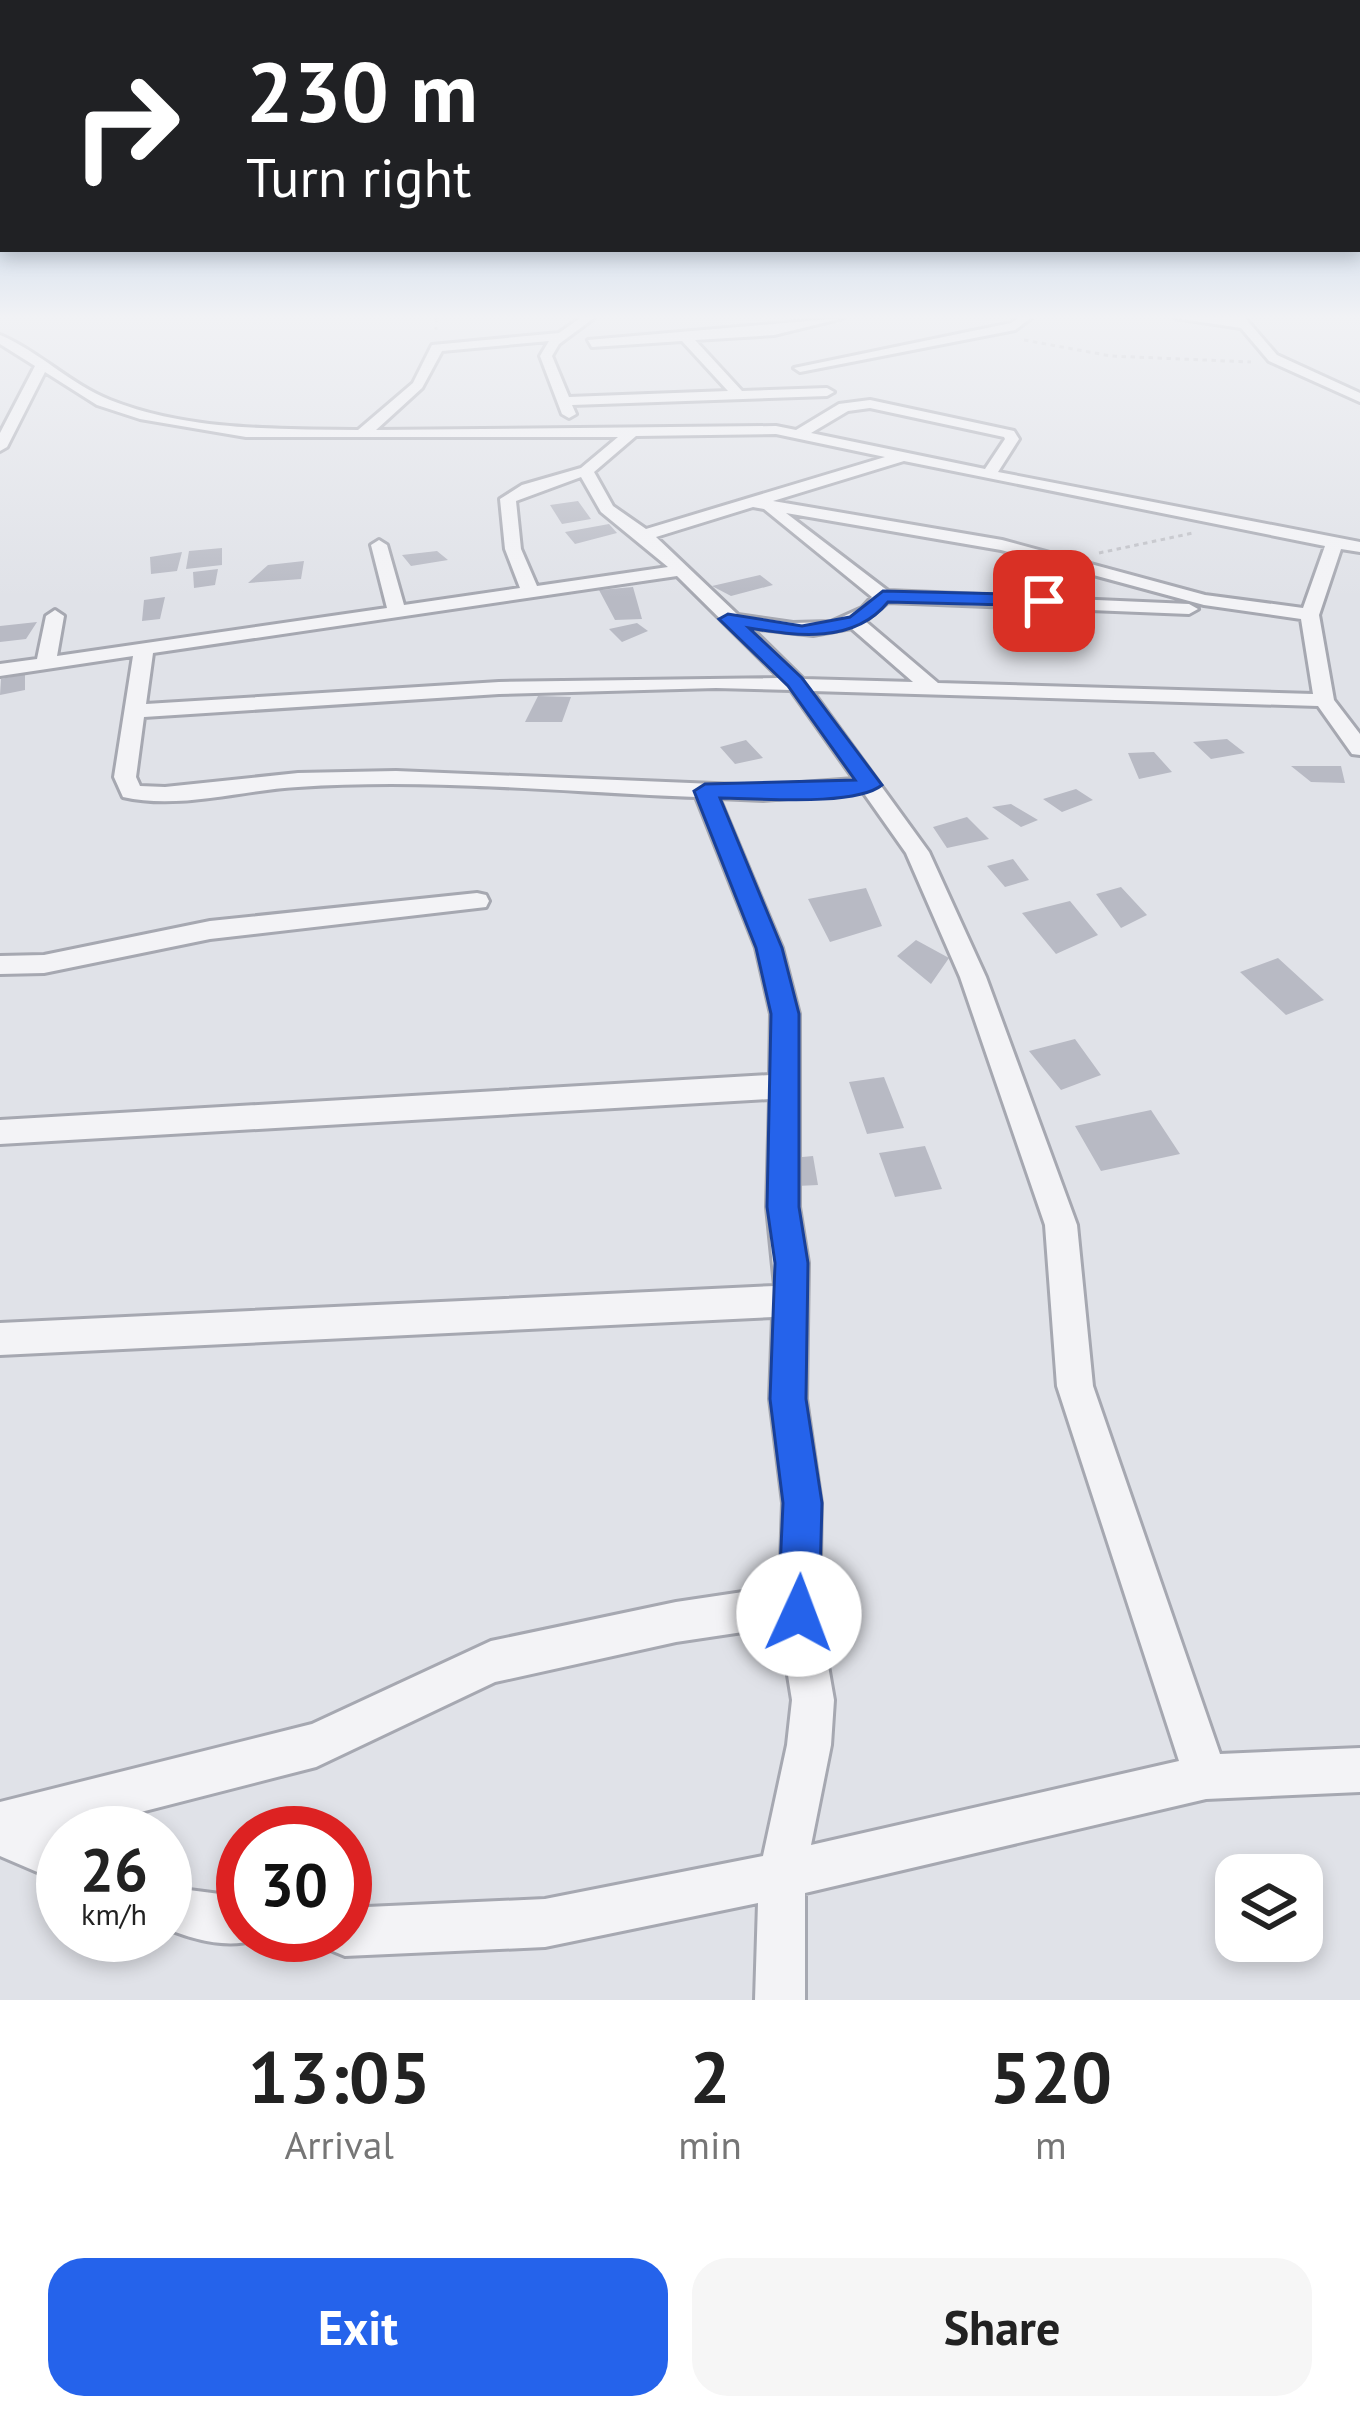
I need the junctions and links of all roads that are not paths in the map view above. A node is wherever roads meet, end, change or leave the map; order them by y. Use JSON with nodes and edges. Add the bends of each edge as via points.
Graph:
{"nodes":[{"id":1,"x":19,"y":411,"type":"edge"},
{"id":2,"x":131,"y":411,"type":"edge"},
{"id":3,"x":386,"y":411,"type":"edge"},
{"id":4,"x":568,"y":411,"type":"edge"},
{"id":5,"x":837,"y":411,"type":"edge"},
{"id":6,"x":915,"y":411,"type":"edge"},
{"id":7,"x":634,"y":431,"type":"junction"},
{"id":8,"x":583,"y":433,"type":"junction"},
{"id":9,"x":801,"y":433,"type":"junction"},
{"id":10,"x":360,"y":435,"type":"junction"},
{"id":11,"x":0,"y":448,"type":"edge"},
{"id":12,"x":908,"y":455,"type":"junction"},
{"id":13,"x":586,"y":471,"type":"junction"},
{"id":14,"x":990,"y":473,"type":"junction"},
{"id":15,"x":762,"y":505,"type":"junction"},
{"id":16,"x":645,"y":535,"type":"junction"},
{"id":17,"x":1334,"y":544,"type":"junction"},
{"id":18,"x":379,"y":545,"type":"dead end"},
{"id":19,"x":1360,"y":547,"type":"edge"},
{"id":20,"x":682,"y":570,"type":"junction"},
{"id":21,"x":531,"y":593,"type":"junction"},
{"id":22,"x":883,"y":596,"type":"junction"},
{"id":23,"x":396,"y":608,"type":"junction"},
{"id":24,"x":1255,"y":609,"type":"junction"},
{"id":25,"x":1310,"y":615,"type":"junction"},
{"id":26,"x":55,"y":616,"type":"dead end"},
{"id":27,"x":728,"y":619,"type":"junction"},
{"id":28,"x":855,"y":622,"type":"junction"},
{"id":29,"x":144,"y":650,"type":"junction"},
{"id":30,"x":46,"y":663,"type":"junction"},
{"id":31,"x":0,"y":670,"type":"edge"},
{"id":32,"x":795,"y":682,"type":"junction"},
{"id":33,"x":930,"y":686,"type":"junction"},
{"id":34,"x":1324,"y":700,"type":"junction"},
{"id":35,"x":137,"y":711,"type":"junction"},
{"id":36,"x":1360,"y":749,"type":"edge"},
{"id":37,"x":870,"y":785,"type":"junction"},
{"id":38,"x":705,"y":791,"type":"junction"},
{"id":39,"x":477,"y":901,"type":"dead end"},
{"id":40,"x":0,"y":965,"type":"edge"},
{"id":41,"x":788,"y":1086,"type":"junction"},
{"id":42,"x":0,"y":1132,"type":"edge"},
{"id":43,"x":789,"y":1301,"type":"junction"},
{"id":44,"x":0,"y":1339,"type":"edge"},
{"id":45,"x":799,"y":1614,"type":"junction"},
{"id":46,"x":1360,"y":1770,"type":"edge"},
{"id":47,"x":1206,"y":1777,"type":"junction"},
{"id":48,"x":0,"y":1829,"type":"edge"},
{"id":49,"x":36,"y":1847,"type":"edge"},
{"id":50,"x":782,"y":1875,"type":"junction"},
{"id":51,"x":372,"y":1931,"type":"edge"},
{"id":52,"x":780,"y":2000,"type":"edge"}],
"edges":[{"from":1,"to":11,"type":"street"},
{"from":2,"to":10,"type":"street","via":[[246,433]]},
{"from":3,"to":10,"type":"street"},
{"from":4,"to":8,"type":"street"},
{"from":5,"to":9,"type":"street"},
{"from":6,"to":14,"type":"street","via":[[1009,434]]},
{"from":7,"to":8,"type":"street"},
{"from":7,"to":9,"type":"street"},
{"from":7,"to":13,"type":"street"},
{"from":8,"to":10,"type":"street"},
{"from":9,"to":12,"type":"street"},
{"from":12,"to":14,"type":"street"},
{"from":12,"to":15,"type":"street"},
{"from":13,"to":16,"type":"street","via":[[598,500]]},
{"from":13,"to":21,"type":"street","via":[[508,499],[513,549]]},
{"from":14,"to":17,"type":"street"},
{"from":15,"to":16,"type":"street"},
{"from":15,"to":22,"type":"street"},
{"from":15,"to":24,"type":"street","via":[[1003,545]]},
{"from":16,"to":20,"type":"street"},
{"from":17,"to":19,"type":"street"},
{"from":17,"to":25,"type":"street"},
{"from":18,"to":23,"type":"street"},
{"from":20,"to":21,"type":"street"},
{"from":20,"to":27,"type":"street"},
{"from":21,"to":23,"type":"street"},
{"from":22,"to":24,"type":"street"},
{"from":22,"to":28,"type":"street"},
{"from":23,"to":29,"type":"street"},
{"from":24,"to":25,"type":"street"},
{"from":25,"to":34,"type":"street"},
{"from":26,"to":30,"type":"street"},
{"from":27,"to":28,"type":"street","via":[[802,632]]},
{"from":27,"to":32,"type":"street"},
{"from":28,"to":33,"type":"street"},
{"from":29,"to":30,"type":"street"},
{"from":29,"to":35,"type":"street"},
{"from":30,"to":31,"type":"street"},
{"from":32,"to":33,"type":"street"},
{"from":32,"to":35,"type":"street","via":[[558,686]]},
{"from":32,"to":37,"type":"street"},
{"from":33,"to":34,"type":"street"},
{"from":34,"to":36,"type":"street"},
{"from":35,"to":38,"type":"street","via":[[125,777],[126,787],[143,794],[396,778]]},
{"from":37,"to":38,"type":"street"},
{"from":37,"to":47,"type":"street","via":[[916,852],[973,977],[1061,1225],[1076,1386]]},
{"from":38,"to":41,"type":"street","via":[[769,948],[785,1014]]},
{"from":39,"to":40,"type":"street","via":[[210,930],[44,964]]},
{"from":41,"to":42,"type":"street"},
{"from":41,"to":43,"type":"street"},
{"from":43,"to":44,"type":"street"},
{"from":43,"to":45,"type":"street","via":[[788,1399],[802,1503]]},
{"from":45,"to":48,"type":"street","via":[[764,1609],[676,1622],[491,1662],[316,1744]]},
{"from":45,"to":50,"type":"street","via":[[813,1700]]},
{"from":46,"to":47,"type":"street"},
{"from":47,"to":50,"type":"street"},
{"from":48,"to":49,"type":"street"},
{"from":50,"to":51,"type":"street","via":[[545,1923]]},
{"from":50,"to":52,"type":"street"}]}
